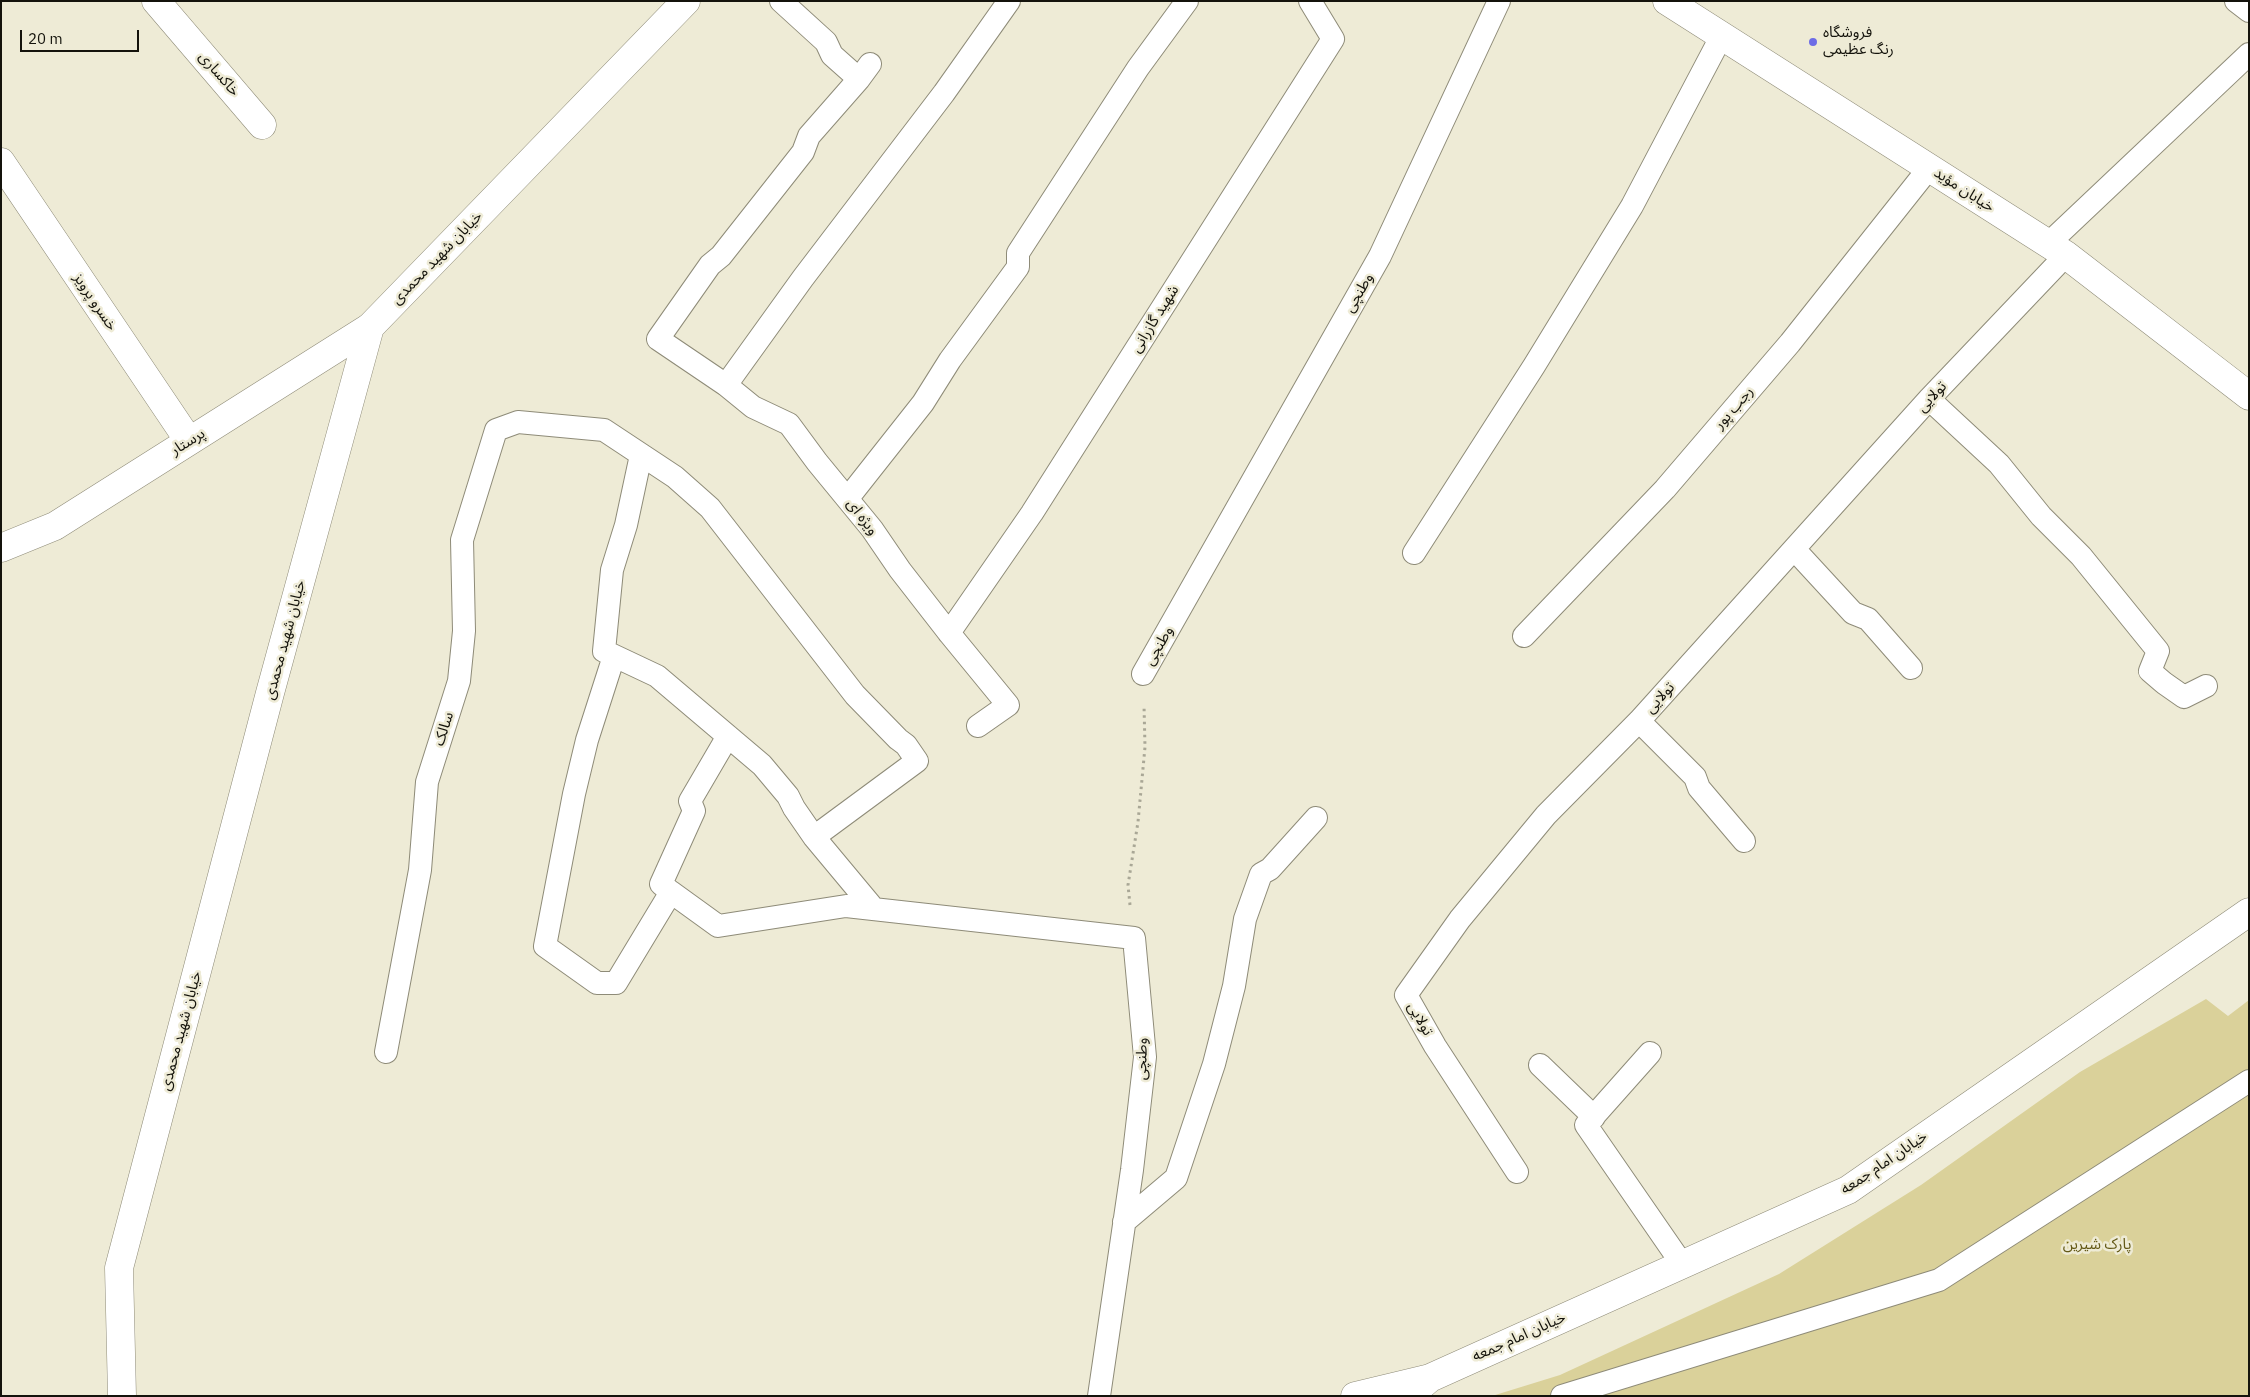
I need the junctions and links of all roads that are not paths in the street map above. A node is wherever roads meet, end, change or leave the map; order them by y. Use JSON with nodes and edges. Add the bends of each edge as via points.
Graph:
{"nodes":[{"id":1,"x":156,"y":1,"type":"edge"},
{"id":2,"x":686,"y":1,"type":"edge"},
{"id":3,"x":781,"y":1,"type":"edge"},
{"id":4,"x":1008,"y":1,"type":"edge"},
{"id":5,"x":1187,"y":1,"type":"edge"},
{"id":6,"x":1310,"y":1,"type":"edge"},
{"id":7,"x":1499,"y":1,"type":"edge"},
{"id":8,"x":1667,"y":1,"type":"edge"},
{"id":9,"x":2236,"y":1,"type":"edge"},
{"id":10,"x":2249,"y":11,"type":"edge"},
{"id":11,"x":1721,"y":37,"type":"junction"},
{"id":12,"x":2249,"y":54,"type":"edge"},
{"id":13,"x":262,"y":124,"type":"dead end"},
{"id":14,"x":1,"y":162,"type":"edge"},
{"id":15,"x":1929,"y":168,"type":"junction"},
{"id":16,"x":2057,"y":250,"type":"junction"},
{"id":17,"x":370,"y":327,"type":"junction"},
{"id":18,"x":726,"y":385,"type":"junction"},
{"id":19,"x":2249,"y":396,"type":"edge"},
{"id":20,"x":1929,"y":399,"type":"junction"},
{"id":21,"x":189,"y":441,"type":"junction"},
{"id":22,"x":641,"y":455,"type":"junction"},
{"id":23,"x":848,"y":498,"type":"junction"},
{"id":24,"x":1,"y":548,"type":"edge"},
{"id":25,"x":1794,"y":549,"type":"junction"},
{"id":26,"x":1414,"y":553,"type":"dead end"},
{"id":27,"x":949,"y":633,"type":"junction"},
{"id":28,"x":1524,"y":636,"type":"dead end"},
{"id":29,"x":614,"y":656,"type":"junction"},
{"id":30,"x":1911,"y":668,"type":"dead end"},
{"id":31,"x":1143,"y":674,"type":"road end"},
{"id":32,"x":2206,"y":686,"type":"dead end"},
{"id":33,"x":1639,"y":721,"type":"junction"},
{"id":34,"x":978,"y":726,"type":"dead end"},
{"id":35,"x":728,"y":736,"type":"junction"},
{"id":36,"x":1316,"y":818,"type":"dead end"},
{"id":37,"x":814,"y":837,"type":"junction"},
{"id":38,"x":1744,"y":841,"type":"dead end"},
{"id":39,"x":671,"y":892,"type":"junction"},
{"id":40,"x":874,"y":909,"type":"junction"},
{"id":41,"x":2249,"y":912,"type":"edge"},
{"id":42,"x":386,"y":1052,"type":"dead end"},
{"id":43,"x":1650,"y":1053,"type":"dead end"},
{"id":44,"x":1540,"y":1065,"type":"dead end"},
{"id":45,"x":2249,"y":1081,"type":"edge"},
{"id":46,"x":1594,"y":1117,"type":"junction"},
{"id":47,"x":1517,"y":1172,"type":"dead end"},
{"id":48,"x":1124,"y":1222,"type":"junction"},
{"id":49,"x":1682,"y":1264,"type":"junction"},
{"id":50,"x":1430,"y":1378,"type":"junction"},
{"id":51,"x":122,"y":1396,"type":"edge"},
{"id":52,"x":1099,"y":1396,"type":"edge"},
{"id":53,"x":1355,"y":1396,"type":"edge"},
{"id":54,"x":1409,"y":1396,"type":"edge"},
{"id":55,"x":1562,"y":1396,"type":"edge"}],
"edges":[{"from":1,"to":13,"type":"street","name":"خاکساری"},
{"from":2,"to":17,"type":"street","name":"خیابان شهید محمدی"},
{"from":3,"to":18,"type":"lane","name":"ویژه ای","via":[[826,42],[832,54],[864,71],[809,136],[803,152],[721,256],[710,265],[658,339]]},
{"from":4,"to":18,"type":"lane","via":[[944,93]]},
{"from":5,"to":23,"type":"lane","via":[[1138,68],[1018,253],[1018,267],[923,403]]},
{"from":6,"to":27,"type":"lane","name":"شهید گازرانی","via":[[1333,39],[1032,513]]},
{"from":7,"to":31,"type":"lane","name":"وطنچی","via":[[1380,256]]},
{"from":8,"to":11,"type":"street","name":"خیابان مؤید"},
{"from":9,"to":10,"type":"lane"},
{"from":11,"to":15,"type":"street","name":"خیابان مؤید"},
{"from":11,"to":26,"type":"lane","via":[[1632,206]]},
{"from":12,"to":16,"type":"lane","name":"تولایی"},
{"from":14,"to":21,"type":"street","name":"خسرو پرویز"},
{"from":15,"to":16,"type":"street","name":"خیابان مؤید"},
{"from":15,"to":28,"type":"lane","name":"رجب پور","via":[[1790,343],[1671,481]]},
{"from":16,"to":19,"type":"street","name":"خیابان مؤید"},
{"from":16,"to":20,"type":"lane","name":"تولایی"},
{"from":17,"to":21,"type":"street","name":"پرستار"},
{"from":17,"to":51,"type":"street","name":"خیابان شهید محمدی","via":[[119,1268]]},
{"from":18,"to":23,"type":"lane","name":"ویژه ای","via":[[753,407],[789,424]]},
{"from":20,"to":25,"type":"lane","name":"تولایی"},
{"from":20,"to":32,"type":"lane","via":[[1999,464],[2041,516],[2081,556],[2158,651],[2150,671],[2184,697]]},
{"from":21,"to":24,"type":"street","name":"پرستار","via":[[55,526]]},
{"from":22,"to":29,"type":"lane","via":[[626,525],[612,570],[604,651]]},
{"from":22,"to":37,"type":"lane","via":[[675,477],[710,508],[856,695],[906,745],[917,761]]},
{"from":22,"to":42,"type":"lane","name":"سالک","via":[[604,430],[518,422],[496,430],[462,540],[464,631],[459,682],[427,782],[420,870]]},
{"from":23,"to":27,"type":"lane","name":"ویژه ای"},
{"from":25,"to":30,"type":"lane","via":[[1853,613],[1868,619]]},
{"from":25,"to":33,"type":"lane","name":"تولایی"},
{"from":27,"to":34,"type":"lane","name":"ویژه ای","via":[[1008,704]]},
{"from":29,"to":35,"type":"lane","via":[[657,676]]},
{"from":29,"to":39,"type":"lane","via":[[576,785],[545,946],[597,983],[616,983]]},
{"from":33,"to":38,"type":"lane","via":[[1695,777],[1699,788]]},
{"from":33,"to":47,"type":"lane","name":"تولایی","via":[[1546,815],[1460,919],[1406,995],[1435,1046]]},
{"from":35,"to":37,"type":"lane","via":[[778,783]]},
{"from":35,"to":39,"type":"lane","via":[[690,801],[694,811],[661,884]]},
{"from":36,"to":48,"type":"lane","via":[[1270,869],[1261,874],[1245,919],[1234,986],[1214,1064],[1176,1178]]},
{"from":37,"to":40,"type":"lane"},
{"from":39,"to":40,"type":"lane","via":[[718,926],[846,906]]},
{"from":40,"to":48,"type":"lane","name":"وطنچی","via":[[1134,938],[1145,1057]]},
{"from":41,"to":49,"type":"street","name":"خیابان امام جمعه","via":[[1848,1190]]},
{"from":43,"to":46,"type":"lane"},
{"from":44,"to":46,"type":"lane"},
{"from":45,"to":55,"type":"lane","via":[[1939,1280]]},
{"from":46,"to":49,"type":"lane","via":[[1586,1125]]},
{"from":48,"to":52,"type":"lane","name":"وطنچی"},
{"from":49,"to":50,"type":"street","name":"خیابان امام جمعه"},
{"from":50,"to":53,"type":"street","name":"خیابان امام جمعه"},
{"from":50,"to":54,"type":"street","name":"خیابان امام جمعه"}]}
